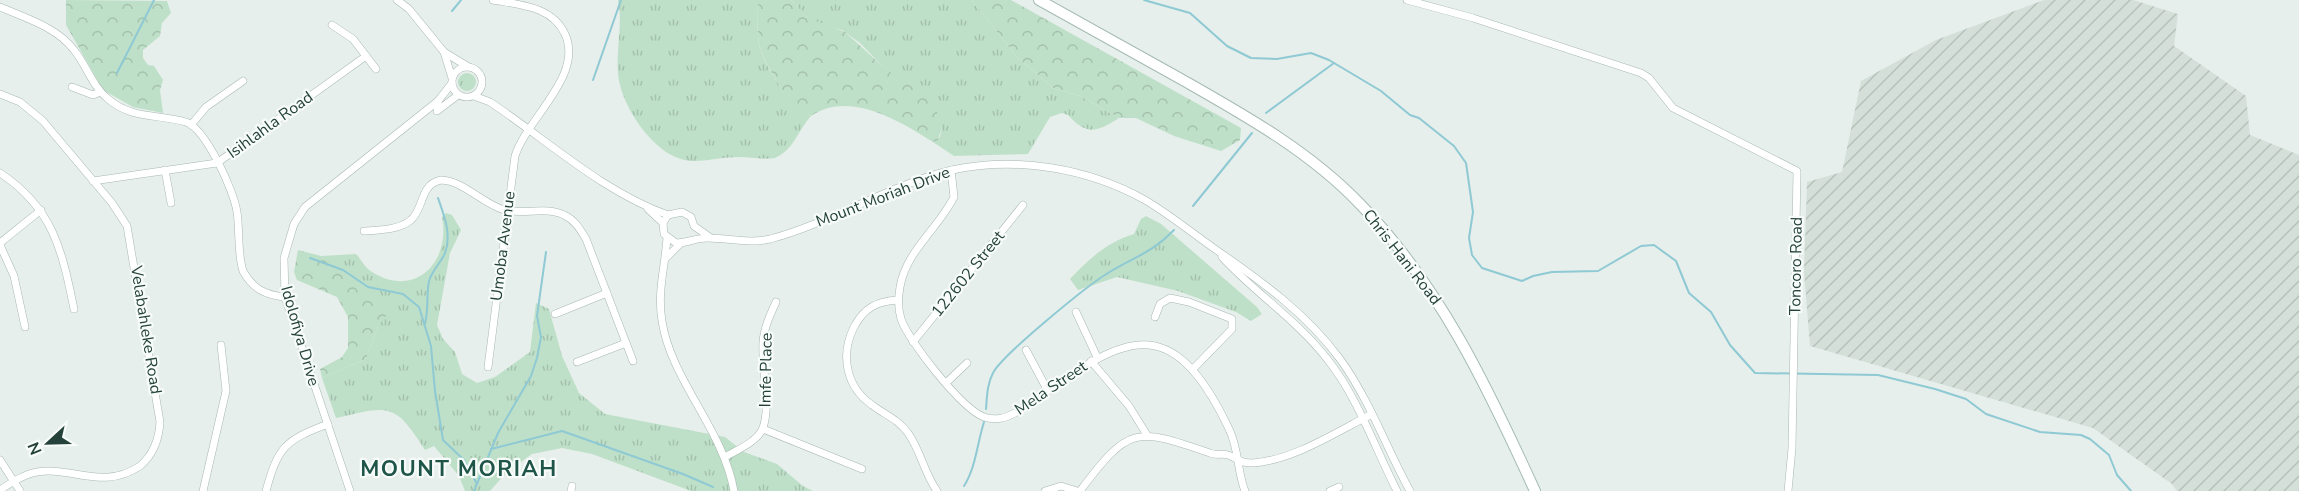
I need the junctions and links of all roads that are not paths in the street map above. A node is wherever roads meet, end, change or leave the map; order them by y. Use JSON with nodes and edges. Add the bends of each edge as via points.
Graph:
{"nodes":[{"id":1,"x":397,"y":0,"type":"edge"},
{"id":2,"x":497,"y":0,"type":"edge"},
{"id":3,"x":1039,"y":0,"type":"edge"},
{"id":4,"x":1407,"y":0,"type":"edge"},
{"id":5,"x":0,"y":7,"type":"edge"},
{"id":6,"x":332,"y":25,"type":"dead end"},
{"id":7,"x":444,"y":52,"type":"junction"},
{"id":8,"x":366,"y":56,"type":"junction"},
{"id":9,"x":467,"y":66,"type":"junction"},
{"id":10,"x":376,"y":69,"type":"dead end"},
{"id":11,"x":452,"y":80,"type":"junction"},
{"id":12,"x":243,"y":81,"type":"dead end"},
{"id":13,"x":72,"y":87,"type":"dead end"},
{"id":14,"x":480,"y":90,"type":"junction"},
{"id":15,"x":100,"y":92,"type":"junction"},
{"id":16,"x":0,"y":94,"type":"edge"},
{"id":17,"x":458,"y":95,"type":"junction"},
{"id":18,"x":474,"y":96,"type":"junction"},
{"id":19,"x":438,"y":101,"type":"junction"},
{"id":20,"x":490,"y":102,"type":"junction"},
{"id":21,"x":191,"y":125,"type":"junction"},
{"id":22,"x":529,"y":128,"type":"junction"},
{"id":23,"x":217,"y":163,"type":"junction"},
{"id":24,"x":165,"y":170,"type":"junction"},
{"id":25,"x":951,"y":170,"type":"junction"},
{"id":26,"x":0,"y":173,"type":"edge"},
{"id":27,"x":93,"y":181,"type":"junction"},
{"id":28,"x":171,"y":203,"type":"dead end"},
{"id":29,"x":1023,"y":205,"type":"dead end"},
{"id":30,"x":646,"y":207,"type":"junction"},
{"id":31,"x":41,"y":210,"type":"junction"},
{"id":32,"x":506,"y":210,"type":"junction"},
{"id":33,"x":668,"y":215,"type":"junction"},
{"id":34,"x":663,"y":224,"type":"junction"},
{"id":35,"x":694,"y":226,"type":"junction"},
{"id":36,"x":364,"y":231,"type":"dead end"},
{"id":37,"x":667,"y":238,"type":"junction"},
{"id":38,"x":711,"y":238,"type":"junction"},
{"id":39,"x":689,"y":239,"type":"junction"},
{"id":40,"x":681,"y":243,"type":"junction"},
{"id":41,"x":0,"y":244,"type":"edge"},
{"id":42,"x":1216,"y":250,"type":"junction"},
{"id":43,"x":666,"y":258,"type":"junction"},
{"id":44,"x":607,"y":293,"type":"junction"},
{"id":45,"x":285,"y":297,"type":"junction"},
{"id":46,"x":898,"y":300,"type":"junction"},
{"id":47,"x":776,"y":302,"type":"dead end"},
{"id":48,"x":74,"y":309,"type":"dead end"},
{"id":49,"x":1076,"y":312,"type":"dead end"},
{"id":50,"x":555,"y":314,"type":"dead end"},
{"id":51,"x":1155,"y":317,"type":"dead end"},
{"id":52,"x":25,"y":327,"type":"dead end"},
{"id":53,"x":913,"y":342,"type":"junction"},
{"id":54,"x":626,"y":343,"type":"junction"},
{"id":55,"x":221,"y":345,"type":"dead end"},
{"id":56,"x":1026,"y":350,"type":"dead end"},
{"id":57,"x":1094,"y":359,"type":"junction"},
{"id":58,"x":633,"y":361,"type":"dead end"},
{"id":59,"x":577,"y":362,"type":"dead end"},
{"id":60,"x":968,"y":363,"type":"dead end"},
{"id":61,"x":488,"y":367,"type":"dead end"},
{"id":62,"x":1193,"y":369,"type":"junction"},
{"id":63,"x":946,"y":382,"type":"junction"},
{"id":64,"x":1048,"y":391,"type":"junction"},
{"id":65,"x":1372,"y":414,"type":"junction"},
{"id":66,"x":1361,"y":419,"type":"junction"},
{"id":67,"x":328,"y":424,"type":"junction"},
{"id":68,"x":763,"y":429,"type":"junction"},
{"id":69,"x":1147,"y":435,"type":"junction"},
{"id":70,"x":725,"y":457,"type":"junction"},
{"id":71,"x":0,"y":460,"type":"edge"},
{"id":72,"x":1239,"y":462,"type":"junction"},
{"id":73,"x":862,"y":469,"type":"dead end"},
{"id":74,"x":14,"y":482,"type":"junction"},
{"id":75,"x":1339,"y":487,"type":"dead end"},
{"id":76,"x":0,"y":490,"type":"edge"},
{"id":77,"x":20,"y":491,"type":"edge"},
{"id":78,"x":203,"y":491,"type":"edge"},
{"id":79,"x":266,"y":491,"type":"edge"},
{"id":80,"x":350,"y":491,"type":"edge"},
{"id":81,"x":734,"y":491,"type":"edge"},
{"id":82,"x":936,"y":491,"type":"edge"},
{"id":83,"x":1045,"y":491,"type":"edge"},
{"id":84,"x":1078,"y":491,"type":"edge"},
{"id":85,"x":1245,"y":491,"type":"edge"},
{"id":86,"x":1330,"y":491,"type":"edge"},
{"id":87,"x":1396,"y":491,"type":"edge"},
{"id":88,"x":1410,"y":491,"type":"edge"},
{"id":89,"x":1535,"y":491,"type":"edge"},
{"id":90,"x":1788,"y":491,"type":"edge"}],
"edges":[{"from":1,"to":7,"type":"street","name":"Mount Moriah Drive"},
{"from":2,"to":22,"type":"street","name":"Umoba Avenue","via":[[545,12],[562,28],[567,39],[564,74]]},
{"from":3,"to":89,"type":"main road","name":"Chris Hani Road","via":[[1269,129],[1358,202],[1396,244],[1447,314]]},
{"from":4,"to":90,"type":"street","name":"Toncoro Road","via":[[1641,73],[1673,108],[1797,171]]},
{"from":5,"to":15,"type":"street","via":[[68,43]]},
{"from":6,"to":8,"type":"street","via":[[347,33]]},
{"from":7,"to":9,"type":"street","name":"Mount Moriah Drive"},
{"from":7,"to":11,"type":"street","name":"Mount Moriah Drive"},
{"from":8,"to":10,"type":"street"},
{"from":8,"to":23,"type":"street","name":"Isihlahla Road"},
{"from":9,"to":11,"type":"street","via":[[457,70]]},
{"from":9,"to":14,"type":"street","name":"Mount Moriah Drive","via":[[480,74]]},
{"from":11,"to":17,"type":"street","name":"Mount Moriah Drive"},
{"from":11,"to":19,"type":"street","name":"Idolofiya Drive"},
{"from":12,"to":21,"type":"street","via":[[206,107]]},
{"from":13,"to":15,"type":"street","via":[[93,95]]},
{"from":14,"to":18,"type":"street"},
{"from":14,"to":20,"type":"street","name":"Mount Moriah Drive"},
{"from":15,"to":21,"type":"street","via":[[132,113]]},
{"from":16,"to":27,"type":"street","name":"Velabahleke Road","via":[[20,102],[43,122]]},
{"from":17,"to":18,"type":"street","name":"Mount Moriah Drive"},
{"from":17,"to":19,"type":"street","via":[[437,111]]},
{"from":18,"to":20,"type":"street","name":"Mount Moriah Drive"},
{"from":19,"to":45,"type":"street","name":"Idolofiya Drive","via":[[305,207],[294,224],[284,258]]},
{"from":20,"to":22,"type":"street","name":"Mount Moriah Drive"},
{"from":21,"to":23,"type":"street","via":[[205,140]]},
{"from":22,"to":30,"type":"street","name":"Mount Moriah Drive"},
{"from":22,"to":32,"type":"street","name":"Umoba Avenue","via":[[515,156]]},
{"from":23,"to":24,"type":"street","name":"Isihlahla Road"},
{"from":23,"to":45,"type":"street","via":[[237,210],[243,271],[261,292]]},
{"from":24,"to":27,"type":"street","name":"Isihlahla Road"},
{"from":24,"to":28,"type":"street"},
{"from":25,"to":38,"type":"street","name":"Mount Moriah Drive","via":[[768,239],[744,242]]},
{"from":25,"to":42,"type":"street","name":"Mount Moriah Drive","via":[[1024,165],[1074,172],[1146,201]]},
{"from":25,"to":46,"type":"street","name":"Mela Street","via":[[954,197],[910,260]]},
{"from":26,"to":31,"type":"street","via":[[30,196]]},
{"from":27,"to":74,"type":"street","name":"Velabahleke Road","via":[[120,213],[131,238],[159,409],[156,446],[134,471],[114,479],[94,480],[44,471]]},
{"from":29,"to":53,"type":"street","name":"122602 Street"},
{"from":30,"to":33,"type":"street","name":"Mount Moriah Drive"},
{"from":30,"to":34,"type":"street","name":"Mount Moriah Drive"},
{"from":31,"to":41,"type":"street"},
{"from":31,"to":48,"type":"street","via":[[63,257]]},
{"from":32,"to":36,"type":"street","via":[[455,182],[441,180],[425,189],[410,220],[394,227]]},
{"from":32,"to":44,"type":"street","via":[[554,212],[576,223]]},
{"from":32,"to":61,"type":"street","name":"Umoba Avenue"},
{"from":33,"to":34,"type":"street"},
{"from":33,"to":35,"type":"street","name":"Mount Moriah Drive","via":[[687,213]]},
{"from":34,"to":37,"type":"street","name":"Mount Moriah Drive"},
{"from":35,"to":38,"type":"street","name":"Mount Moriah Drive"},
{"from":35,"to":39,"type":"street"},
{"from":37,"to":40,"type":"street"},
{"from":37,"to":43,"type":"street"},
{"from":38,"to":39,"type":"street","name":"Mount Moriah Drive"},
{"from":39,"to":40,"type":"street","name":"Mount Moriah Drive"},
{"from":40,"to":43,"type":"street"},
{"from":41,"to":52,"type":"street","via":[[14,276]]},
{"from":42,"to":65,"type":"street","name":"Mount Moriah Drive","via":[[1263,282],[1311,326],[1344,366]]},
{"from":42,"to":66,"type":"street","name":"Mount Moriah Drive","via":[[1329,361]]},
{"from":43,"to":70,"type":"street","via":[[659,290],[662,324],[675,361]]},
{"from":44,"to":50,"type":"street"},
{"from":44,"to":54,"type":"street"},
{"from":45,"to":67,"type":"street","name":"Idolofiya Drive"},
{"from":46,"to":53,"type":"street","name":"Mela Street","via":[[901,319]]},
{"from":46,"to":82,"type":"street","via":[[880,302],[864,313],[849,341],[847,367],[853,386],[864,399],[900,423],[910,435]]},
{"from":47,"to":68,"type":"street","name":"Imfe Place","via":[[766,324],[763,344]]},
{"from":49,"to":57,"type":"street"},
{"from":51,"to":62,"type":"street","via":[[1160,304],[1170,298],[1232,319],[1232,329]]},
{"from":53,"to":63,"type":"street","name":"Mela Street"},
{"from":54,"to":58,"type":"street"},
{"from":54,"to":59,"type":"street"},
{"from":55,"to":78,"type":"street","via":[[226,391]]},
{"from":56,"to":64,"type":"street"},
{"from":57,"to":62,"type":"street","name":"Mela Street","via":[[1123,347],[1146,345],[1176,356]]},
{"from":57,"to":64,"type":"street","name":"Mela Street"},
{"from":57,"to":69,"type":"street"},
{"from":60,"to":63,"type":"street"},
{"from":62,"to":72,"type":"street","name":"Mela Street","via":[[1229,430]]},
{"from":63,"to":64,"type":"street","name":"Mela Street","via":[[970,408],[992,419],[1015,413]]},
{"from":65,"to":66,"type":"street"},
{"from":65,"to":88,"type":"street","name":"Mount Moriah Drive"},
{"from":66,"to":72,"type":"street","via":[[1279,457],[1264,462]]},
{"from":66,"to":87,"type":"street","name":"Mount Moriah Drive"},
{"from":67,"to":79,"type":"street","via":[[301,434],[283,447]]},
{"from":67,"to":80,"type":"street","name":"Idolofiya Drive"},
{"from":68,"to":70,"type":"street","name":"Imfe Place"},
{"from":68,"to":73,"type":"street"},
{"from":69,"to":72,"type":"street","via":[[1168,437]]},
{"from":69,"to":84,"type":"street","via":[[1110,452]]},
{"from":70,"to":81,"type":"street"},
{"from":71,"to":74,"type":"street"},
{"from":72,"to":85,"type":"street","name":"Mela Street"},
{"from":74,"to":76,"type":"street","name":"Velabahleke Road"},
{"from":74,"to":77,"type":"street"},
{"from":75,"to":86,"type":"street"},
{"from":83,"to":84,"type":"street","via":[[1061,486]]}]}
